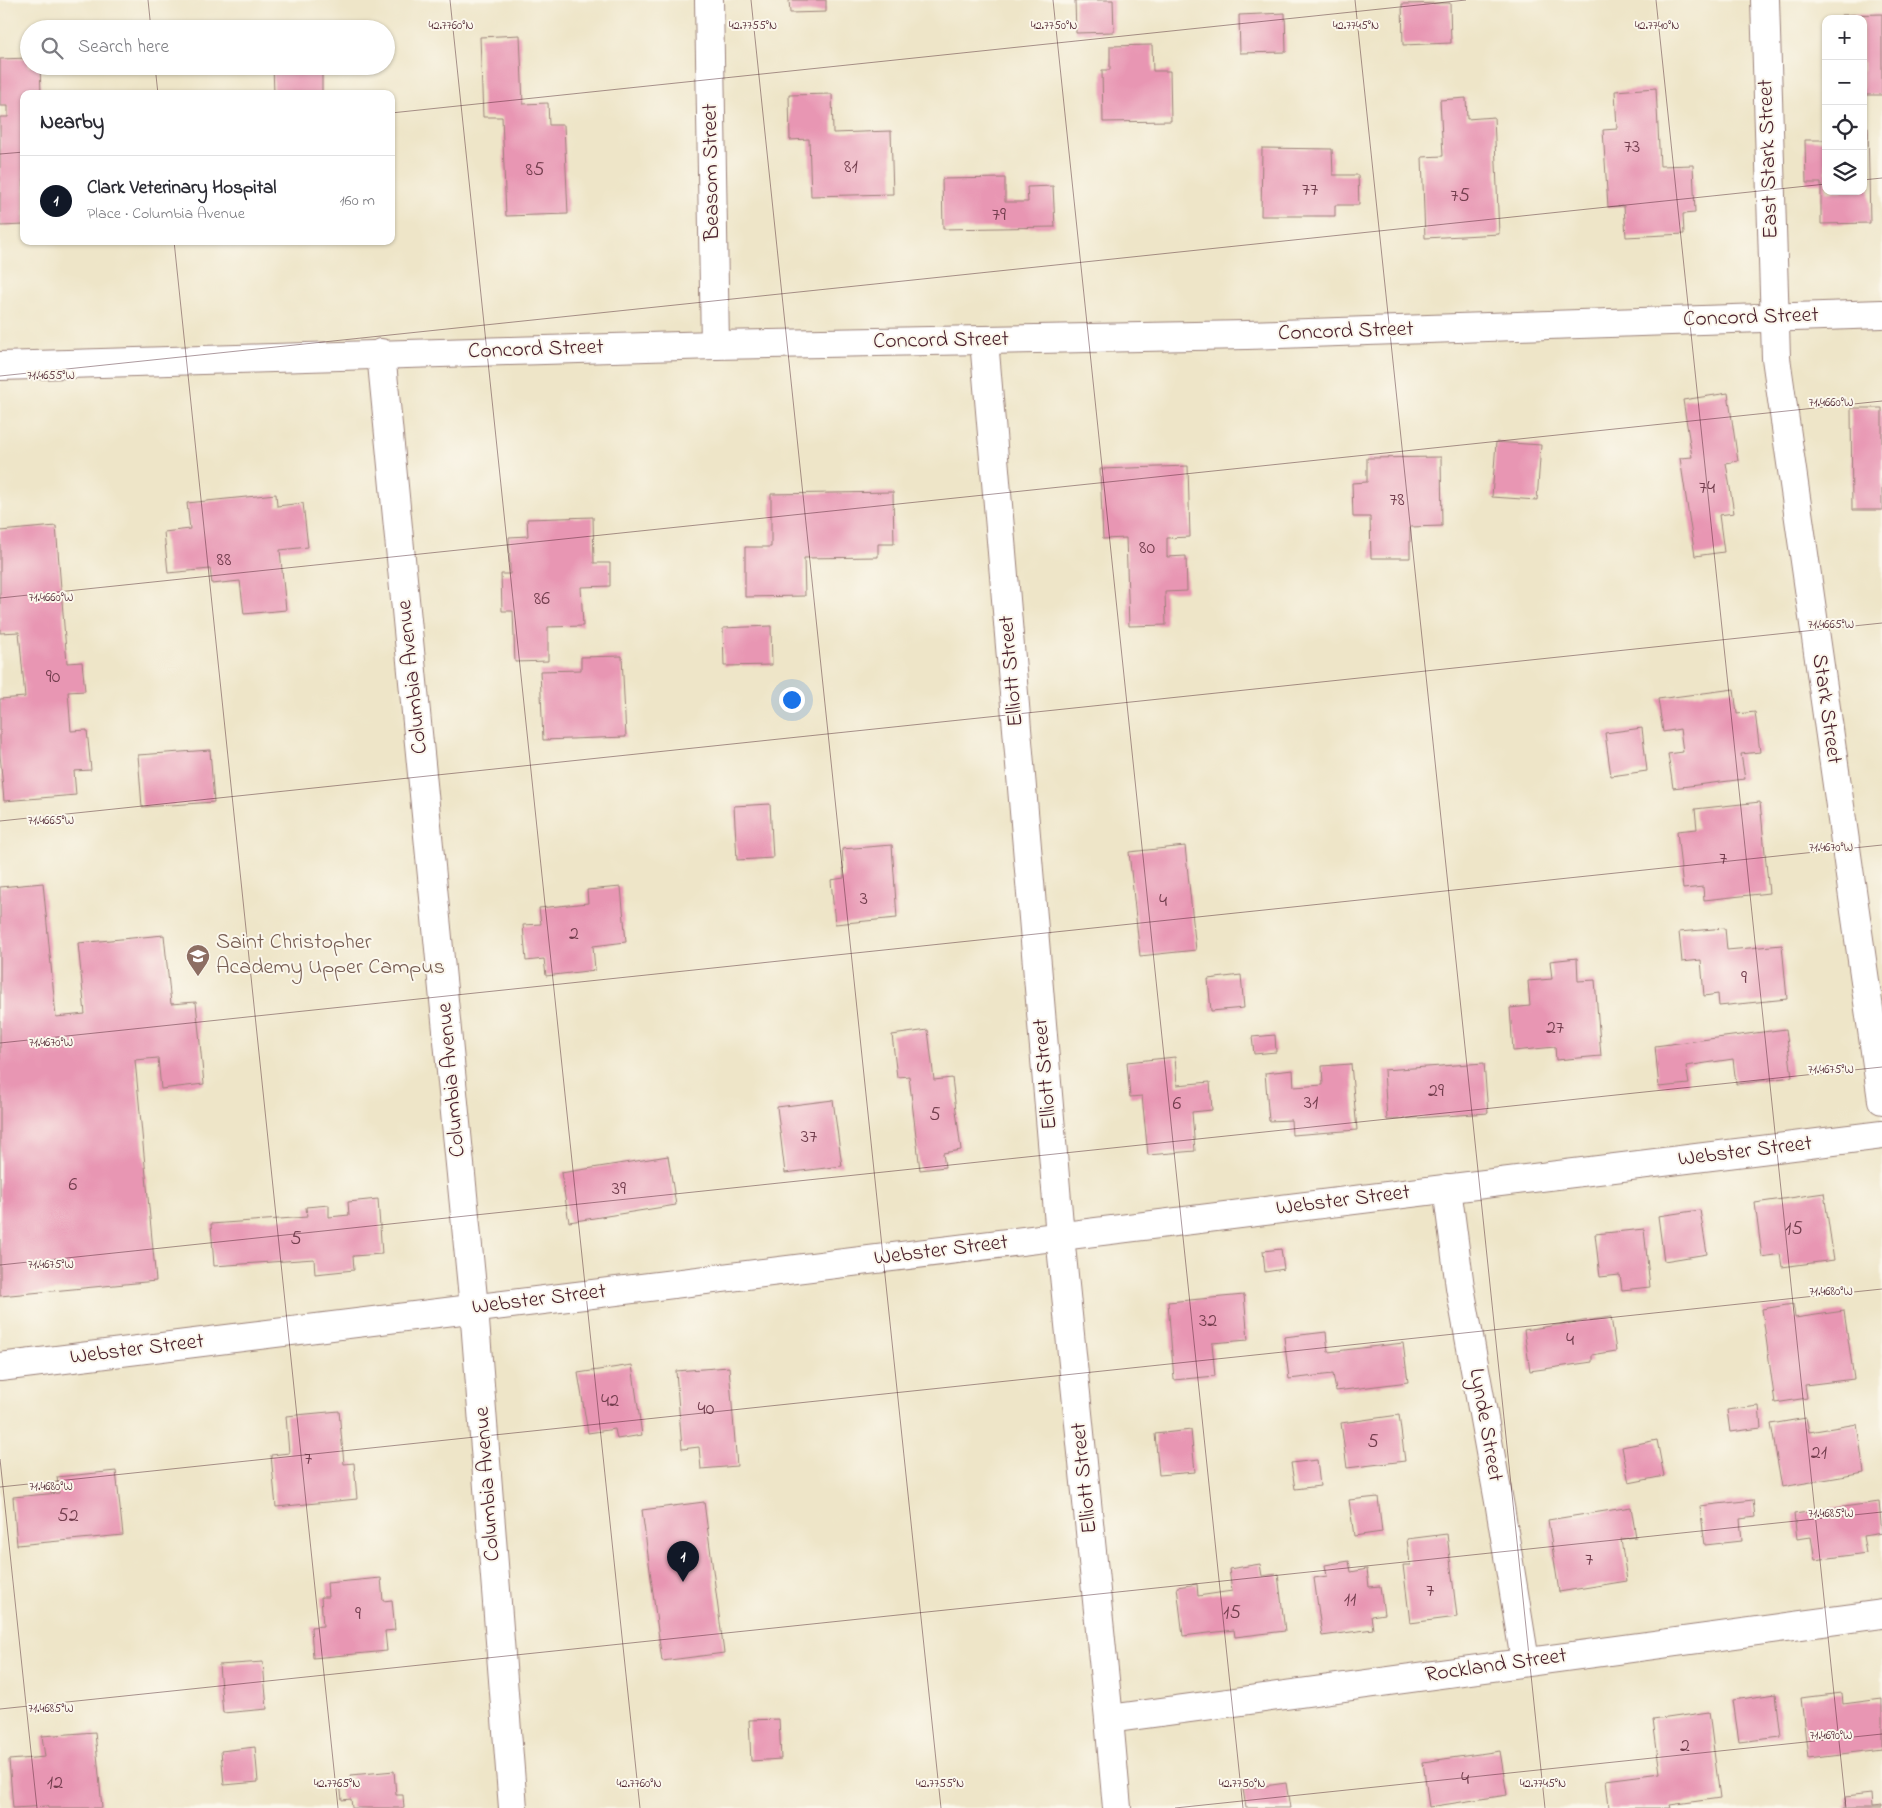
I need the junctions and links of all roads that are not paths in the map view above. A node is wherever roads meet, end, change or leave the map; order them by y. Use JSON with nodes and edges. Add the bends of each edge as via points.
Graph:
{"nodes":[{"id":1,"x":709,"y":0,"type":"edge"},
{"id":2,"x":1765,"y":0,"type":"edge"},
{"id":3,"x":1882,"y":314,"type":"edge"},
{"id":4,"x":1774,"y":317,"type":"junction"},
{"id":5,"x":984,"y":340,"type":"junction"},
{"id":6,"x":715,"y":345,"type":"junction"},
{"id":7,"x":381,"y":354,"type":"junction"},
{"id":8,"x":0,"y":366,"type":"edge"},
{"id":9,"x":1882,"y":1100,"type":"edge"},
{"id":10,"x":1882,"y":1135,"type":"edge"},
{"id":11,"x":1447,"y":1188,"type":"junction"},
{"id":12,"x":1060,"y":1236,"type":"junction"},
{"id":13,"x":474,"y":1308,"type":"junction"},
{"id":14,"x":0,"y":1367,"type":"edge"},
{"id":15,"x":1882,"y":1614,"type":"edge"},
{"id":16,"x":1525,"y":1662,"type":"junction"},
{"id":17,"x":1110,"y":1719,"type":"junction"},
{"id":18,"x":513,"y":1808,"type":"edge"},
{"id":19,"x":1117,"y":1808,"type":"edge"}],
"edges":[{"from":1,"to":6,"type":"street","name":"Beasom Street"},
{"from":2,"to":4,"type":"street","name":"East Stark Street"},
{"from":3,"to":4,"type":"street","name":"Concord Street"},
{"from":4,"to":5,"type":"street","name":"Concord Street","via":[[1248,335]]},
{"from":4,"to":9,"type":"street","name":"Stark Street","via":[[1776,358]]},
{"from":5,"to":6,"type":"street","name":"Concord Street"},
{"from":5,"to":12,"type":"street","name":"Elliott Street"},
{"from":6,"to":7,"type":"street","name":"Concord Street"},
{"from":7,"to":8,"type":"street","name":"Concord Street"},
{"from":7,"to":13,"type":"street","name":"Columbia Avenue"},
{"from":10,"to":11,"type":"street","name":"Webster Street"},
{"from":11,"to":12,"type":"street","name":"Webster Street"},
{"from":11,"to":16,"type":"street","name":"Lynde Street","via":[[1460,1287]]},
{"from":12,"to":13,"type":"street","name":"Webster Street"},
{"from":12,"to":17,"type":"street","name":"Elliott Street"},
{"from":13,"to":14,"type":"street","name":"Webster Street"},
{"from":13,"to":18,"type":"street","name":"Columbia Avenue"},
{"from":15,"to":16,"type":"street","name":"Rockland Street"},
{"from":16,"to":17,"type":"street","name":"Rockland Street"},
{"from":17,"to":19,"type":"street","name":"Elliott Street"}]}
